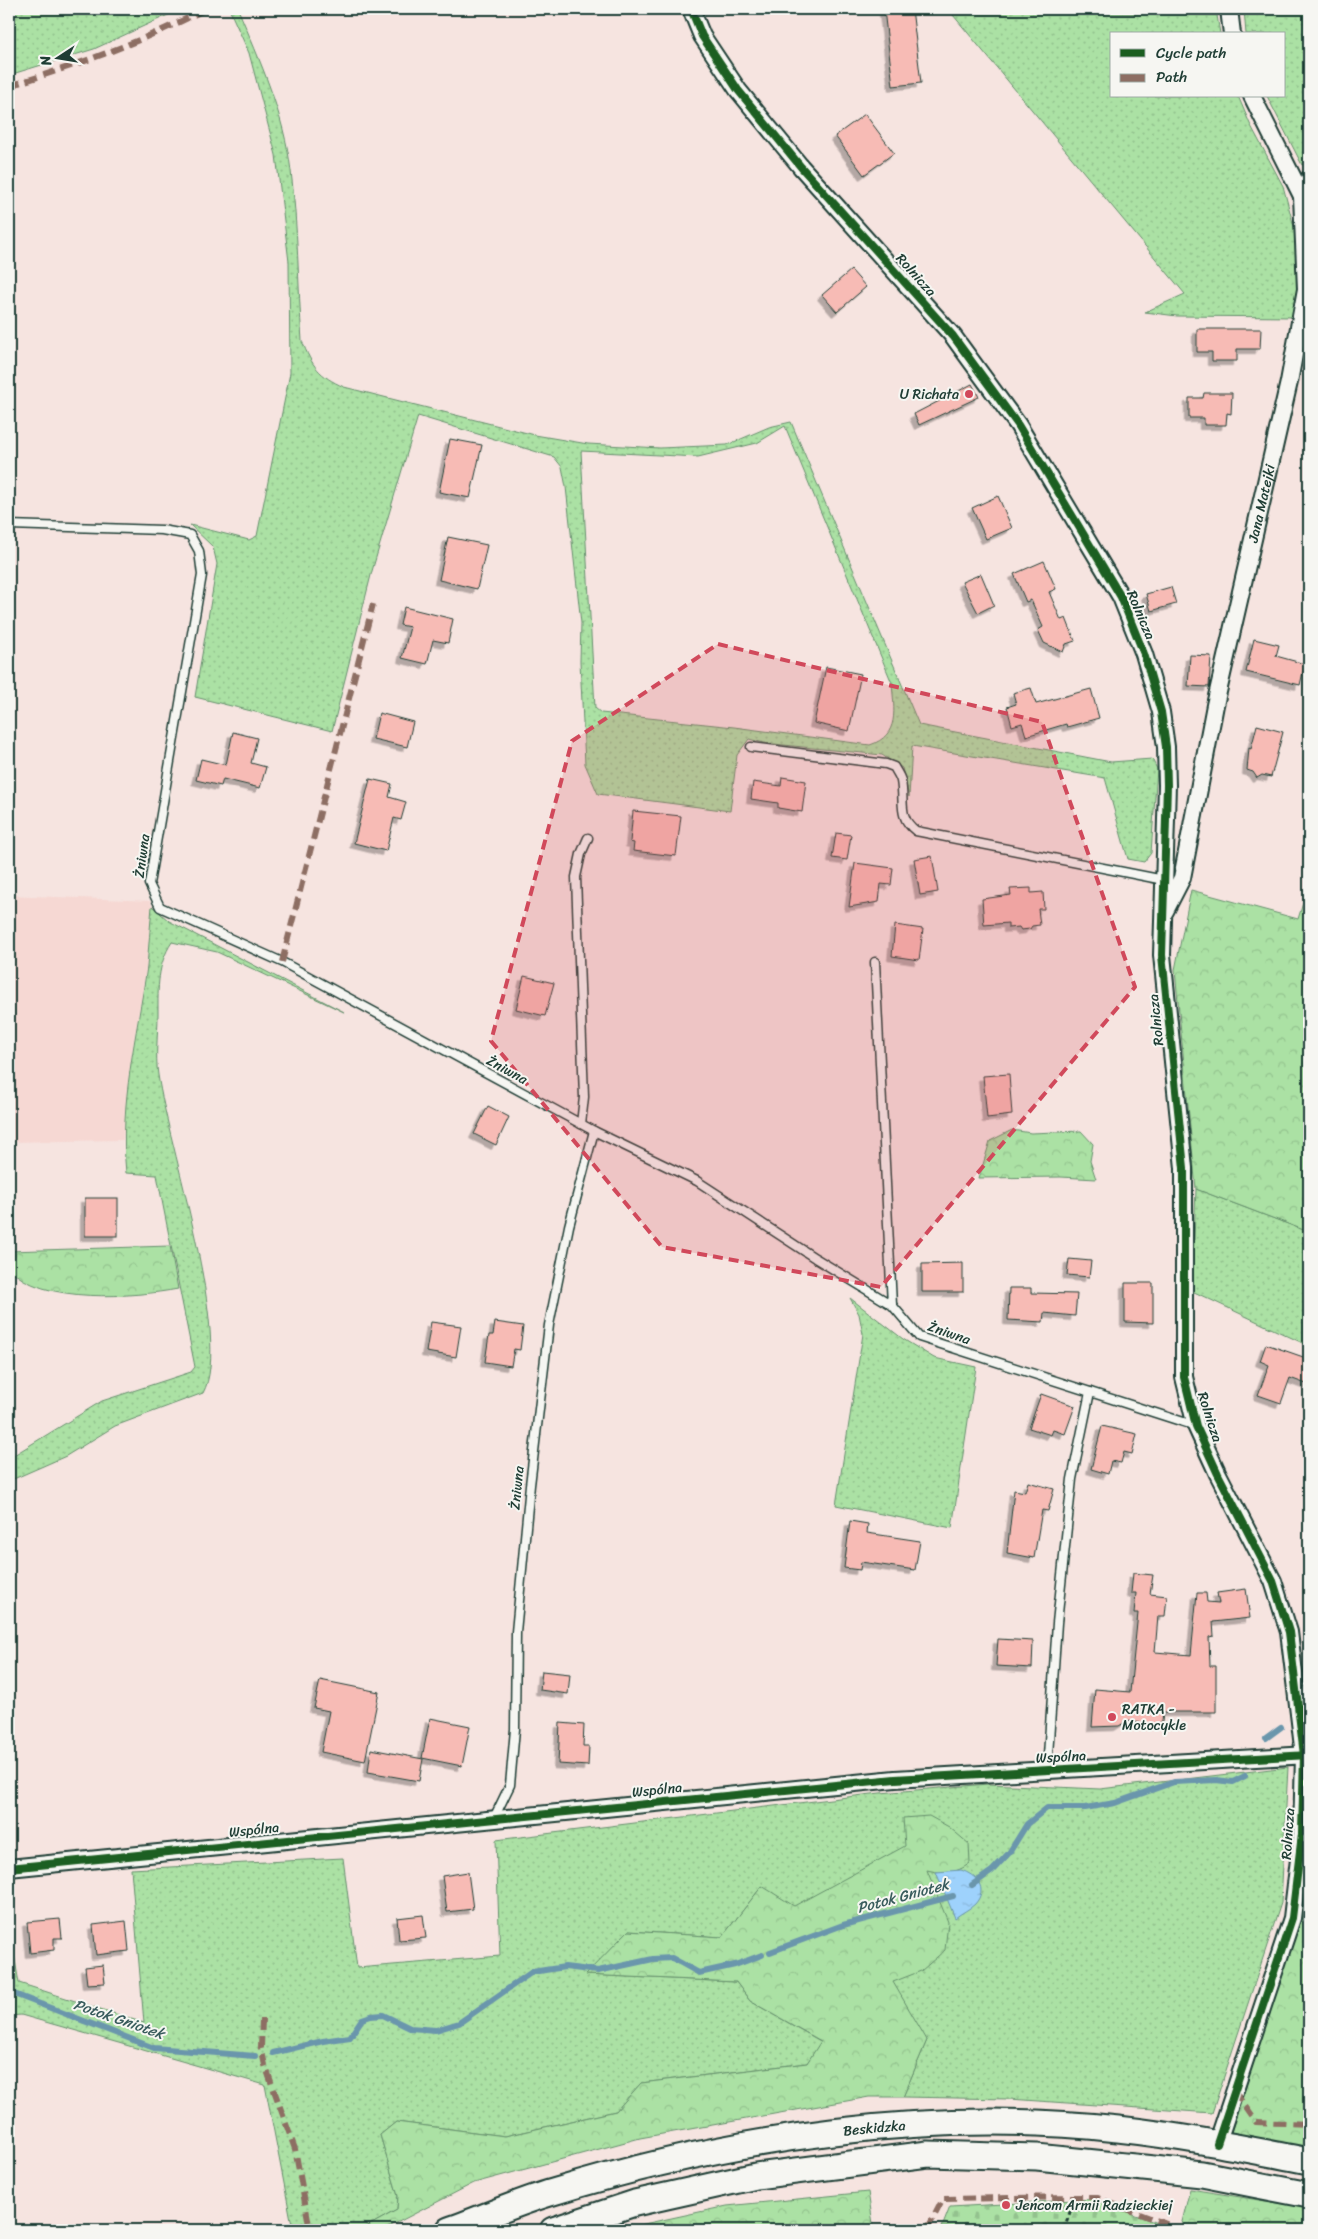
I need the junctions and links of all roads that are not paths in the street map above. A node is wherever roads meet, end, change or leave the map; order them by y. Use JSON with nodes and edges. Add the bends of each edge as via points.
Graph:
{"nodes":[{"id":1,"x":691,"y":9,"type":"edge"},
{"id":2,"x":1229,"y":9,"type":"edge"},
{"id":3,"x":1232,"y":32,"type":"edge"},
{"id":4,"x":1253,"y":98,"type":"edge"},
{"id":5,"x":1309,"y":179,"type":"edge"},
{"id":6,"x":1302,"y":196,"type":"junction"},
{"id":7,"x":9,"y":525,"type":"edge"},
{"id":8,"x":750,"y":747,"type":"dead end"},
{"id":9,"x":588,"y":838,"type":"dead end"},
{"id":10,"x":1164,"y":880,"type":"junction"},
{"id":11,"x":1162,"y":915,"type":"junction"},
{"id":12,"x":875,"y":962,"type":"dead end"},
{"id":13,"x":581,"y":1124,"type":"junction"},
{"id":14,"x":594,"y":1131,"type":"junction"},
{"id":15,"x":892,"y":1305,"type":"junction"},
{"id":16,"x":1090,"y":1392,"type":"junction"},
{"id":17,"x":1196,"y":1426,"type":"junction"},
{"id":18,"x":1307,"y":1755,"type":"edge"},
{"id":19,"x":1047,"y":1770,"type":"junction"},
{"id":20,"x":493,"y":1819,"type":"junction"},
{"id":21,"x":9,"y":1868,"type":"edge"},
{"id":22,"x":1217,"y":2144,"type":"junction"},
{"id":23,"x":1309,"y":2161,"type":"edge"},
{"id":24,"x":1309,"y":2195,"type":"edge"},
{"id":25,"x":449,"y":2230,"type":"edge"},
{"id":26,"x":553,"y":2230,"type":"edge"}],
"edges":[{"from":1,"to":10,"type":"street","name":"Rolnicza","via":[[702,36],[738,90],[801,167],[953,336],[1018,425],[1121,597],[1144,654],[1161,712],[1167,785]]},
{"from":2,"to":3,"type":"street"},
{"from":4,"to":6,"type":"street","name":"Jana Matejki"},
{"from":5,"to":6,"type":"street"},
{"from":6,"to":11,"type":"street","name":"Jana Matejki","via":[[1306,288],[1289,382],[1214,705],[1182,878]]},
{"from":7,"to":13,"type":"lane","name":"Żniwna","via":[[162,530],[190,535],[199,551],[202,575],[149,884],[160,907],[282,962]]},
{"from":8,"to":10,"type":"lane","via":[[894,767],[900,780],[907,825],[916,831]]},
{"from":9,"to":13,"type":"lane","via":[[576,876],[584,1097]]},
{"from":10,"to":11,"type":"street","name":"Rolnicza"},
{"from":11,"to":17,"type":"street","name":"Rolnicza","via":[[1162,954],[1184,1168],[1184,1377]]},
{"from":12,"to":15,"type":"lane"},
{"from":13,"to":14,"type":"lane","name":"Żniwna"},
{"from":14,"to":15,"type":"lane","name":"Żniwna","via":[[697,1180],[814,1258]]},
{"from":14,"to":20,"type":"lane","name":"Żniwna","via":[[569,1226],[549,1326],[516,1632],[515,1729],[510,1785]]},
{"from":15,"to":16,"type":"lane","name":"Żniwna","via":[[918,1337]]},
{"from":16,"to":17,"type":"lane","name":"Żniwna"},
{"from":16,"to":19,"type":"lane","via":[[1072,1479],[1057,1623]]},
{"from":17,"to":18,"type":"street","name":"Rolnicza","via":[[1273,1581],[1289,1632]]},
{"from":18,"to":19,"type":"street","name":"Wspólna"},
{"from":18,"to":22,"type":"street","name":"Rolnicza","via":[[1292,1918]]},
{"from":19,"to":20,"type":"street","name":"Wspólna","via":[[895,1779]]},
{"from":20,"to":21,"type":"street","name":"Wspólna"},
{"from":22,"to":23,"type":"main road","name":"Beskidzka"},
{"from":22,"to":25,"type":"main road","name":"Beskidzka","via":[[1098,2128],[1006,2123],[896,2125],[673,2159],[551,2192]]},
{"from":24,"to":26,"type":"main road","via":[[1202,2174],[1037,2157],[928,2154],[756,2176],[635,2203]]}]}
